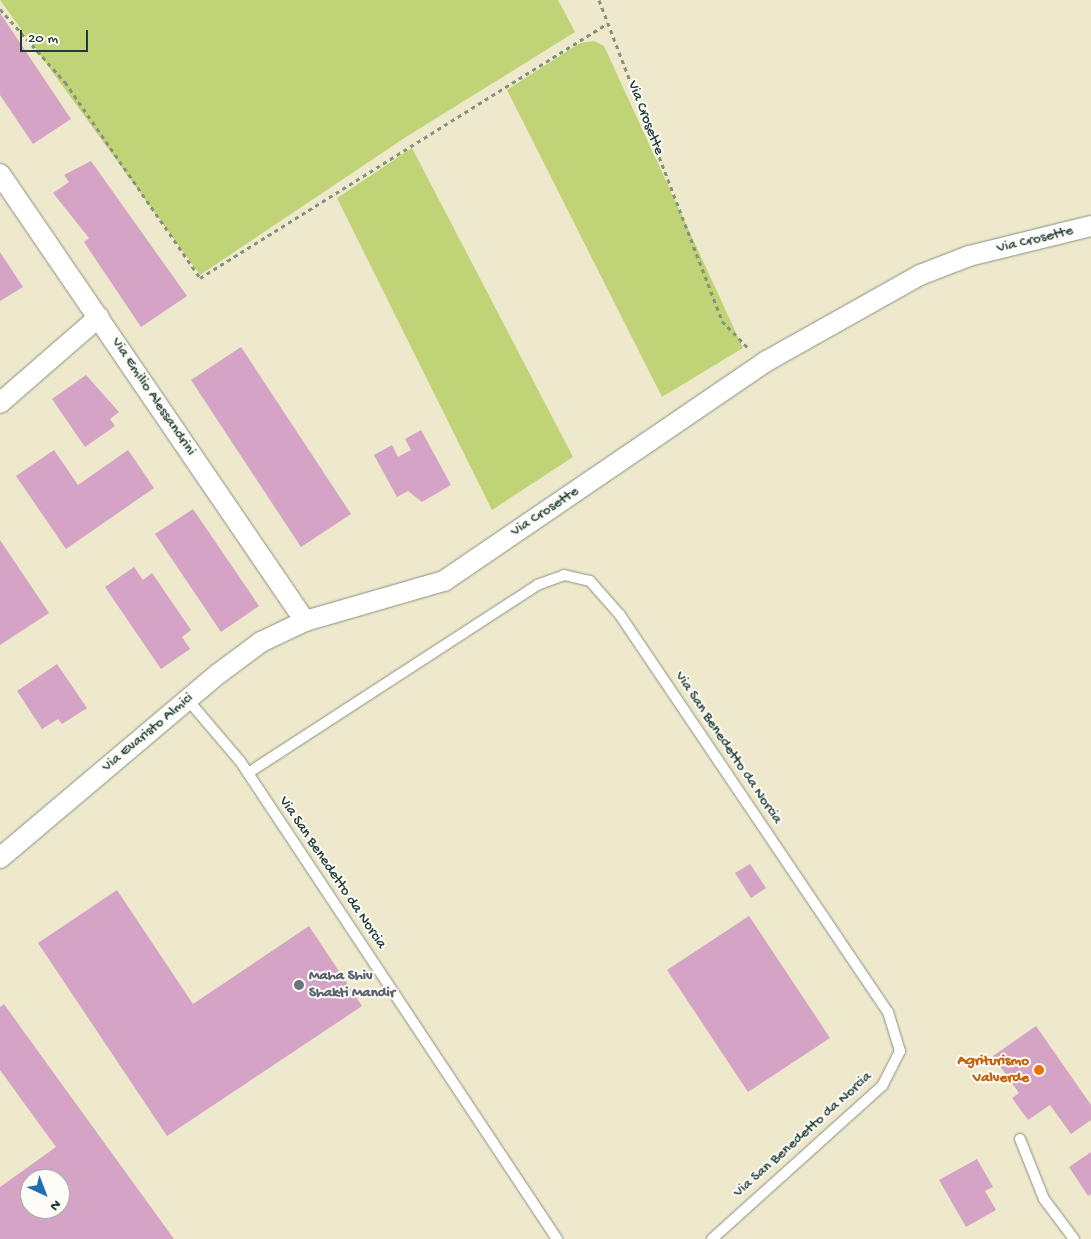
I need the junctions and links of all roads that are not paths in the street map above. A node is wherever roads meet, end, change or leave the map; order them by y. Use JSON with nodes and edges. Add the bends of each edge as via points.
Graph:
{"nodes":[{"id":1,"x":0,"y":174,"type":"edge"},
{"id":2,"x":1091,"y":226,"type":"edge"},
{"id":3,"x":98,"y":318,"type":"junction"},
{"id":4,"x":0,"y":403,"type":"edge"},
{"id":5,"x":305,"y":621,"type":"junction"},
{"id":6,"x":188,"y":700,"type":"junction"},
{"id":7,"x":248,"y":774,"type":"junction"},
{"id":8,"x":0,"y":858,"type":"edge"},
{"id":9,"x":1020,"y":1139,"type":"dead end"},
{"id":10,"x":557,"y":1239,"type":"edge"},
{"id":11,"x":712,"y":1239,"type":"edge"},
{"id":12,"x":1074,"y":1239,"type":"edge"}],
"edges":[{"from":1,"to":3,"type":"street","name":"Via Emilio Alessandrini"},
{"from":2,"to":5,"type":"street","name":"Via Crosette","via":[[969,256],[920,275],[765,362],[444,582]]},
{"from":3,"to":4,"type":"street"},
{"from":3,"to":5,"type":"street","name":"Via Emilio Alessandrini"},
{"from":5,"to":6,"type":"street","name":"Via Evaristo Almici","via":[[261,642]]},
{"from":6,"to":7,"type":"lane","name":"Via San Benedetto da Norcia"},
{"from":6,"to":8,"type":"street","name":"Via Evaristo Almici"},
{"from":7,"to":10,"type":"lane","name":"Via San Benedetto da Norcia"},
{"from":7,"to":11,"type":"lane","name":"Via San Benedetto da Norcia","via":[[537,585],[564,575],[590,581],[620,615],[888,1012],[900,1052],[882,1086]]},
{"from":9,"to":12,"type":"lane","via":[[1044,1199]]}]}
